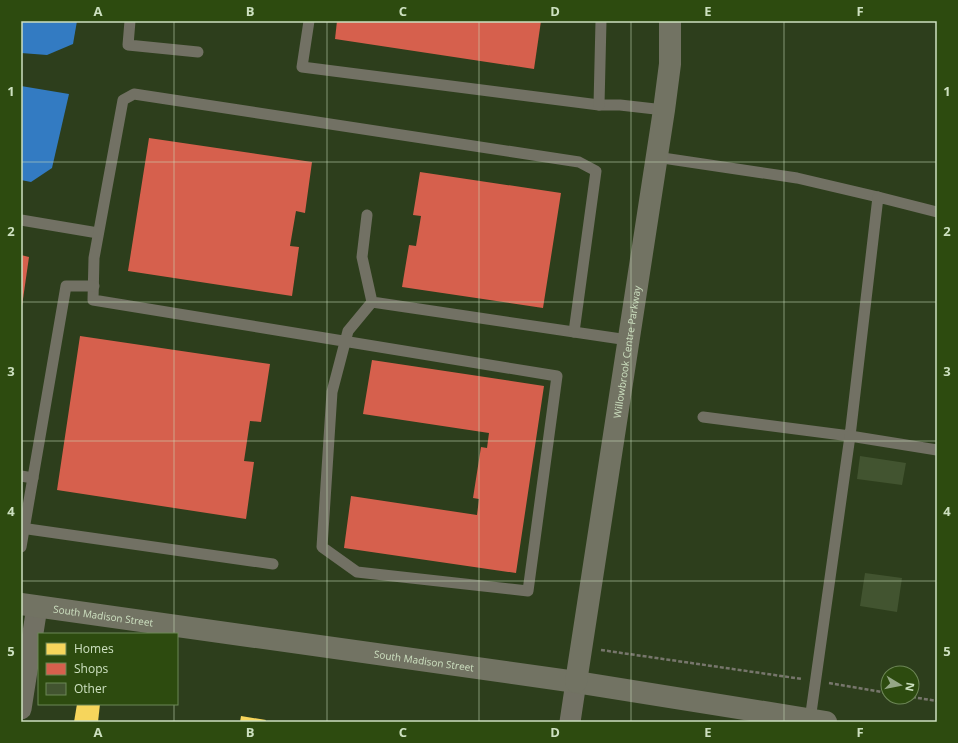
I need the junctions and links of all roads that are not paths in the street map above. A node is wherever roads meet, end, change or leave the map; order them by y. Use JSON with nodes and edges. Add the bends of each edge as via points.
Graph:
{"nodes":[{"id":1,"x":130,"y":21,"type":"edge"},
{"id":2,"x":309,"y":21,"type":"edge"},
{"id":3,"x":601,"y":21,"type":"edge"},
{"id":4,"x":670,"y":21,"type":"edge"},
{"id":5,"x":198,"y":52,"type":"dead end"},
{"id":6,"x":599,"y":105,"type":"junction"},
{"id":7,"x":664,"y":110,"type":"junction"},
{"id":8,"x":656,"y":157,"type":"junction"},
{"id":9,"x":878,"y":197,"type":"junction"},
{"id":10,"x":937,"y":212,"type":"edge"},
{"id":11,"x":367,"y":215,"type":"dead end"},
{"id":12,"x":21,"y":220,"type":"edge"},
{"id":13,"x":98,"y":233,"type":"junction"},
{"id":14,"x":94,"y":286,"type":"junction"},
{"id":15,"x":372,"y":302,"type":"junction"},
{"id":16,"x":574,"y":332,"type":"junction"},
{"id":17,"x":628,"y":340,"type":"junction"},
{"id":18,"x":345,"y":342,"type":"junction"},
{"id":19,"x":703,"y":417,"type":"dead end"},
{"id":20,"x":850,"y":436,"type":"junction"},
{"id":21,"x":937,"y":450,"type":"edge"},
{"id":22,"x":21,"y":476,"type":"edge"},
{"id":23,"x":33,"y":478,"type":"junction"},
{"id":24,"x":23,"y":528,"type":"edge"},
{"id":25,"x":21,"y":547,"type":"edge"},
{"id":26,"x":273,"y":564,"type":"dead end"},
{"id":27,"x":26,"y":609,"type":"edge"},
{"id":28,"x":576,"y":682,"type":"junction"},
{"id":29,"x":21,"y":709,"type":"edge"},
{"id":30,"x":818,"y":721,"type":"edge"},
{"id":31,"x":570,"y":722,"type":"edge"}],
"edges":[{"from":1,"to":5,"type":"lane","via":[[128,45]]},
{"from":2,"to":6,"type":"lane","via":[[302,67]]},
{"from":3,"to":6,"type":"lane"},
{"from":4,"to":7,"type":"street","name":"Willowbrook Centre Parkway","via":[[670,64]]},
{"from":6,"to":7,"type":"lane"},
{"from":7,"to":8,"type":"street","name":"Willowbrook Centre Parkway"},
{"from":8,"to":9,"type":"lane","via":[[797,178]]},
{"from":8,"to":17,"type":"street","name":"Willowbrook Centre Parkway"},
{"from":9,"to":10,"type":"lane"},
{"from":9,"to":20,"type":"lane"},
{"from":11,"to":15,"type":"lane","via":[[362,257]]},
{"from":12,"to":13,"type":"lane"},
{"from":13,"to":14,"type":"lane","via":[[94,258]]},
{"from":13,"to":16,"type":"lane","via":[[123,100],[134,94],[579,162],[596,171]]},
{"from":14,"to":18,"type":"lane","via":[[94,300]]},
{"from":14,"to":23,"type":"lane","via":[[66,286]]},
{"from":15,"to":16,"type":"lane"},
{"from":15,"to":18,"type":"lane","via":[[348,331]]},
{"from":16,"to":17,"type":"lane"},
{"from":17,"to":28,"type":"street","name":"Willowbrook Centre Parkway"},
{"from":18,"to":18,"type":"lane","via":[[557,376],[528,591],[357,572],[322,547],[332,392]]},
{"from":19,"to":20,"type":"lane"},
{"from":20,"to":21,"type":"lane"},
{"from":20,"to":30,"type":"lane","via":[[816,681]]},
{"from":22,"to":23,"type":"lane"},
{"from":23,"to":24,"type":"lane"},
{"from":24,"to":25,"type":"lane"},
{"from":24,"to":26,"type":"lane"},
{"from":27,"to":28,"type":"street","name":"South Madison Street"},
{"from":27,"to":29,"type":"street"},
{"from":28,"to":30,"type":"street","name":"South Madison Street"},
{"from":28,"to":31,"type":"street"}]}
